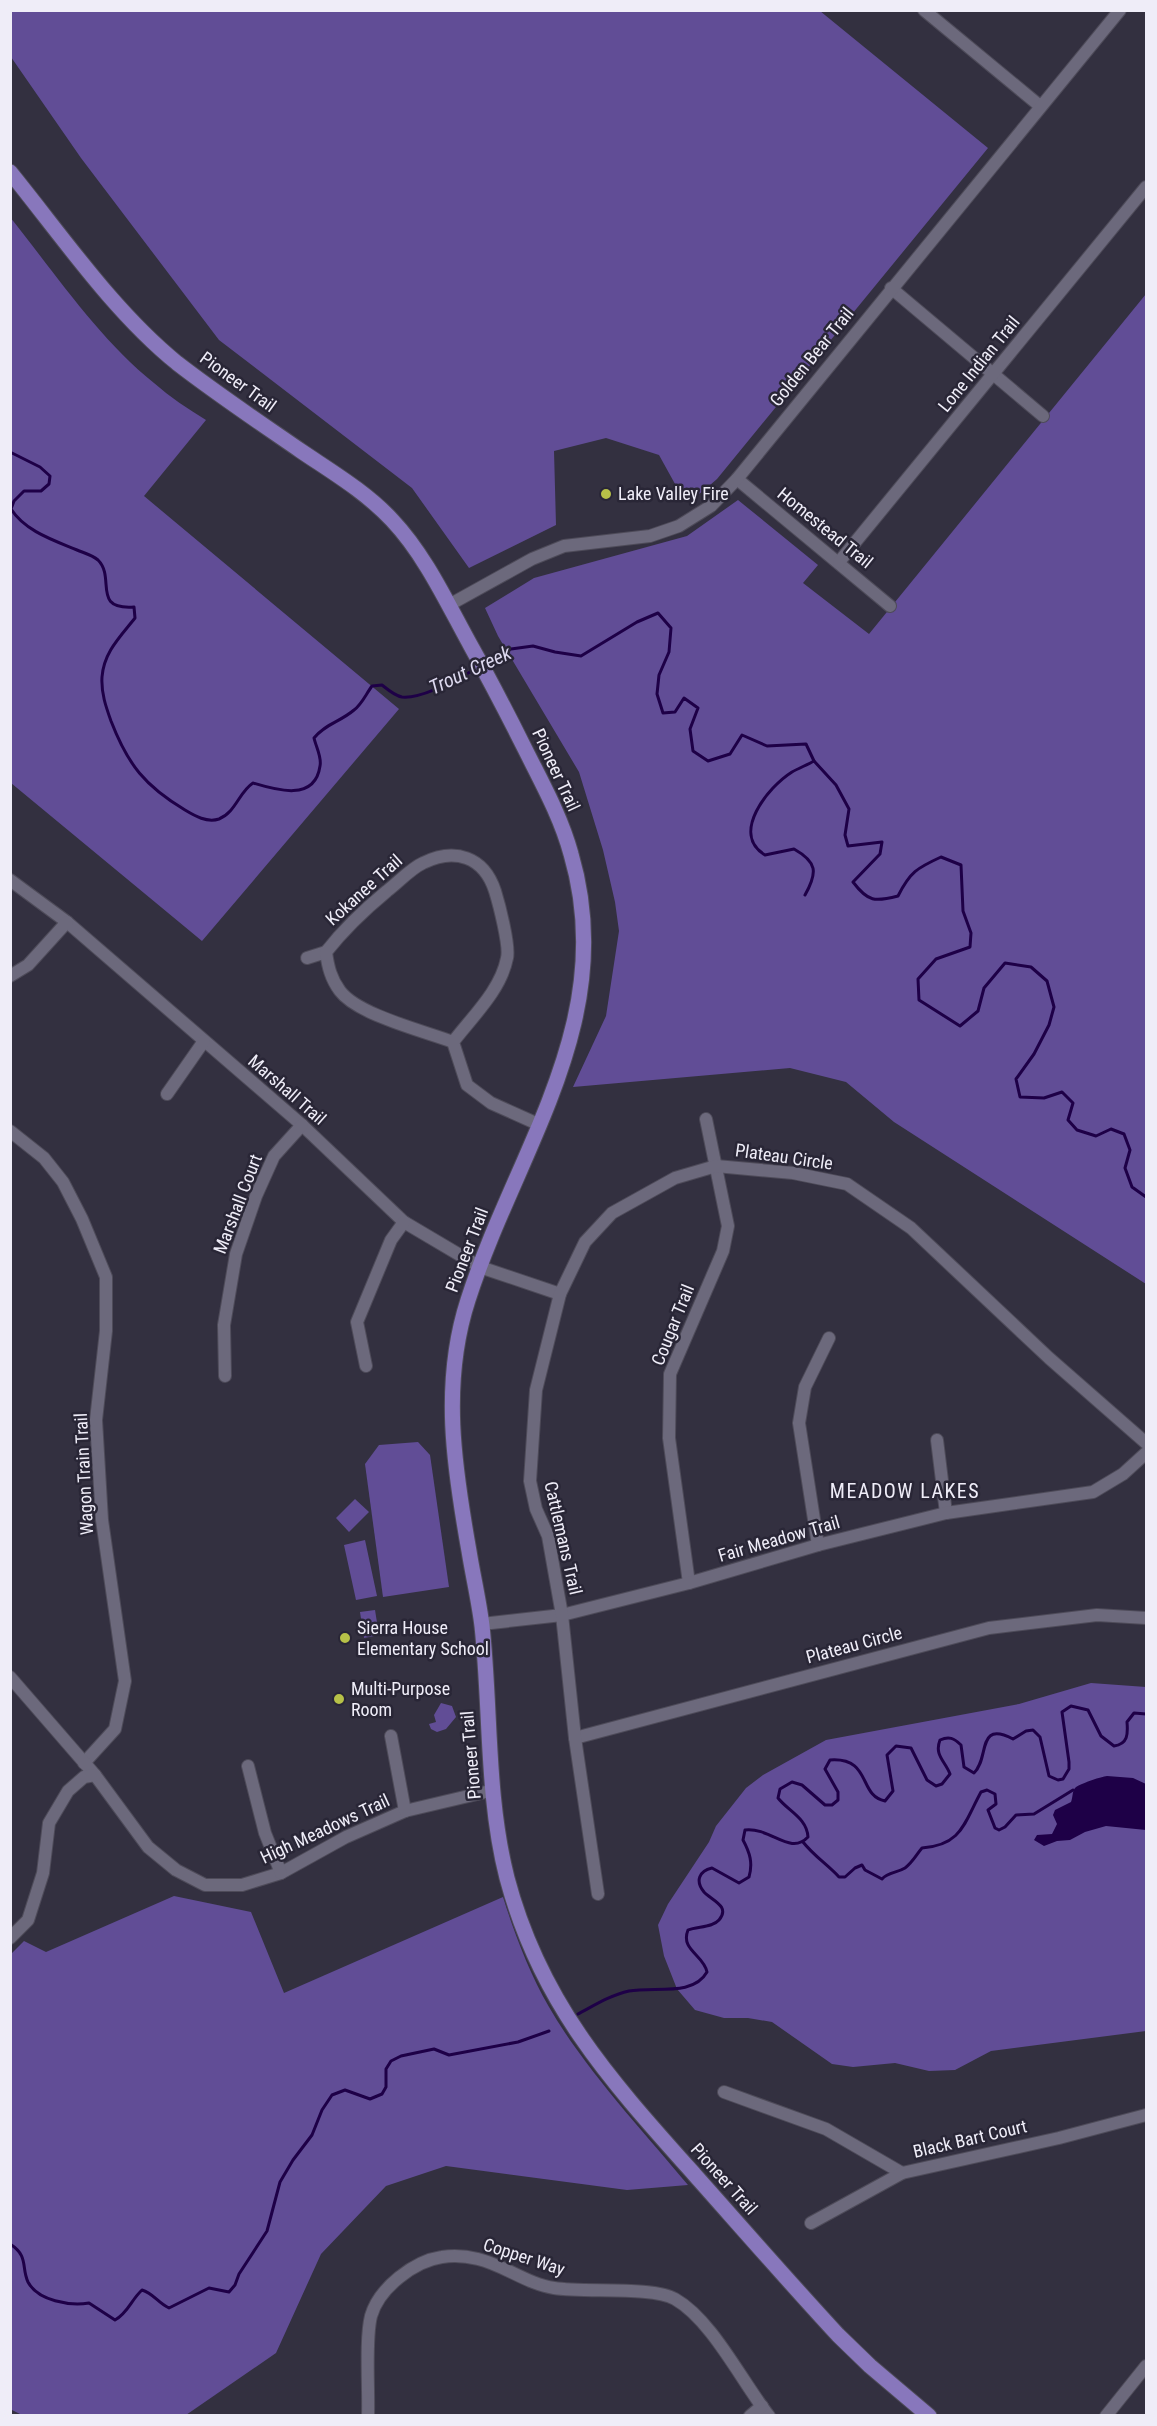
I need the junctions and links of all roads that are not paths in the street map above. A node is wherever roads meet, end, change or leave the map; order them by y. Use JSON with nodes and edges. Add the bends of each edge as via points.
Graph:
{"nodes":[{"id":1,"x":924,"y":10,"type":"edge"},
{"id":2,"x":1120,"y":10,"type":"edge"},
{"id":3,"x":1040,"y":106,"type":"junction"},
{"id":4,"x":10,"y":172,"type":"edge"},
{"id":5,"x":1146,"y":187,"type":"edge"},
{"id":6,"x":891,"y":288,"type":"junction"},
{"id":7,"x":994,"y":374,"type":"junction"},
{"id":8,"x":1043,"y":416,"type":"dead end"},
{"id":9,"x":737,"y":479,"type":"junction"},
{"id":10,"x":839,"y":562,"type":"junction"},
{"id":11,"x":449,"y":605,"type":"junction"},
{"id":12,"x":890,"y":606,"type":"dead end"},
{"id":13,"x":10,"y":880,"type":"edge"},
{"id":14,"x":67,"y":922,"type":"junction"},
{"id":15,"x":326,"y":952,"type":"junction"},
{"id":16,"x":307,"y":958,"type":"dead end"},
{"id":17,"x":10,"y":976,"type":"edge"},
{"id":18,"x":204,"y":1041,"type":"junction"},
{"id":19,"x":453,"y":1042,"type":"junction"},
{"id":20,"x":167,"y":1094,"type":"dead end"},
{"id":21,"x":706,"y":1119,"type":"dead end"},
{"id":22,"x":302,"y":1125,"type":"junction"},
{"id":23,"x":540,"y":1125,"type":"junction"},
{"id":24,"x":10,"y":1131,"type":"edge"},
{"id":25,"x":716,"y":1166,"type":"junction"},
{"id":26,"x":404,"y":1222,"type":"junction"},
{"id":27,"x":480,"y":1267,"type":"junction"},
{"id":28,"x":560,"y":1294,"type":"junction"},
{"id":29,"x":830,"y":1338,"type":"dead end"},
{"id":30,"x":366,"y":1366,"type":"dead end"},
{"id":31,"x":225,"y":1376,"type":"dead end"},
{"id":32,"x":937,"y":1440,"type":"dead end"},
{"id":33,"x":1146,"y":1443,"type":"edge"},
{"id":34,"x":1146,"y":1454,"type":"edge"},
{"id":35,"x":946,"y":1513,"type":"junction"},
{"id":36,"x":818,"y":1545,"type":"junction"},
{"id":37,"x":689,"y":1583,"type":"junction"},
{"id":38,"x":562,"y":1615,"type":"junction"},
{"id":39,"x":1146,"y":1618,"type":"edge"},
{"id":40,"x":482,"y":1624,"type":"junction"},
{"id":41,"x":10,"y":1677,"type":"edge"},
{"id":42,"x":391,"y":1736,"type":"dead end"},
{"id":43,"x":575,"y":1738,"type":"junction"},
{"id":44,"x":84,"y":1762,"type":"junction"},
{"id":45,"x":248,"y":1766,"type":"dead end"},
{"id":46,"x":95,"y":1775,"type":"junction"},
{"id":47,"x":494,"y":1790,"type":"junction"},
{"id":48,"x":405,"y":1810,"type":"junction"},
{"id":49,"x":280,"y":1873,"type":"junction"},
{"id":50,"x":598,"y":1894,"type":"dead end"},
{"id":51,"x":10,"y":1938,"type":"edge"},
{"id":52,"x":724,"y":2092,"type":"dead end"},
{"id":53,"x":1146,"y":2115,"type":"edge"},
{"id":54,"x":902,"y":2173,"type":"junction"},
{"id":55,"x":811,"y":2223,"type":"dead end"},
{"id":56,"x":1146,"y":2366,"type":"edge"},
{"id":57,"x":765,"y":2411,"type":"edge"},
{"id":58,"x":368,"y":2415,"type":"edge"},
{"id":59,"x":750,"y":2415,"type":"edge"},
{"id":60,"x":929,"y":2415,"type":"edge"},
{"id":61,"x":1106,"y":2415,"type":"edge"}],
"edges":[{"from":1,"to":3,"type":"street"},
{"from":2,"to":3,"type":"street","name":"Golden Bear Trail"},
{"from":3,"to":6,"type":"street","name":"Golden Bear Trail"},
{"from":4,"to":11,"type":"main road","name":"Pioneer Trail","via":[[108,293],[168,356],[345,481],[389,517],[416,551]]},
{"from":5,"to":7,"type":"street","name":"Lone Indian Trail"},
{"from":6,"to":7,"type":"street"},
{"from":6,"to":9,"type":"street","name":"Golden Bear Trail"},
{"from":7,"to":8,"type":"street"},
{"from":7,"to":10,"type":"street","name":"Lone Indian Trail"},
{"from":9,"to":10,"type":"street","name":"Homestead Trail"},
{"from":9,"to":11,"type":"street","name":"Golden Bear Trail","via":[[711,506],[679,526],[650,536],[564,546],[532,559]]},
{"from":10,"to":12,"type":"street","name":"Homestead Trail"},
{"from":11,"to":23,"type":"main road","name":"Pioneer Trail","via":[[558,817],[582,902],[583,969],[575,1026]]},
{"from":13,"to":14,"type":"street","name":"Marshall Trail"},
{"from":14,"to":17,"type":"street","via":[[27,965]]},
{"from":14,"to":18,"type":"street","name":"Marshall Trail"},
{"from":15,"to":16,"type":"street","name":"Kokanee Trail"},
{"from":15,"to":19,"type":"street","name":"Kokanee Trail","via":[[329,972],[341,992],[360,1009]]},
{"from":15,"to":19,"type":"street","name":"Kokanee Trail","via":[[343,930],[421,864],[442,855],[465,857],[480,865],[491,879],[500,904],[508,957],[498,984]]},
{"from":18,"to":20,"type":"street"},
{"from":18,"to":22,"type":"street","name":"Marshall Trail"},
{"from":19,"to":23,"type":"street","via":[[467,1084],[491,1103]]},
{"from":21,"to":25,"type":"street","name":"Cougar Trail"},
{"from":22,"to":26,"type":"street","name":"Marshall Trail"},
{"from":22,"to":31,"type":"street","name":"Marshall Court","via":[[274,1156],[236,1254],[224,1325]]},
{"from":23,"to":27,"type":"main road","name":"Pioneer Trail"},
{"from":24,"to":44,"type":"street","name":"Wagon Train Trail","via":[[44,1158],[63,1182],[106,1277],[106,1330],[96,1420],[102,1520],[125,1682],[115,1729]]},
{"from":25,"to":28,"type":"street","name":"Cattlemans Trail","via":[[675,1178],[612,1213],[585,1242]]},
{"from":25,"to":33,"type":"street","name":"Plateau Circle","via":[[794,1173],[847,1184],[911,1228]]},
{"from":25,"to":37,"type":"street","name":"Cougar Trail","via":[[728,1226],[723,1251],[670,1374],[669,1438]]},
{"from":26,"to":27,"type":"street","name":"Marshall Trail"},
{"from":26,"to":30,"type":"street","via":[[391,1240],[357,1322]]},
{"from":27,"to":28,"type":"street","name":"Marshall Trail"},
{"from":27,"to":40,"type":"main road","name":"Pioneer Trail","via":[[459,1333],[451,1412],[454,1457]]},
{"from":28,"to":38,"type":"street","name":"Cattlemans Trail","via":[[536,1390],[530,1481],[536,1509],[548,1536]]},
{"from":29,"to":36,"type":"street","via":[[805,1387],[799,1423]]},
{"from":32,"to":35,"type":"street"},
{"from":34,"to":35,"type":"street","name":"Fair Meadow Trail","via":[[1093,1492]]},
{"from":35,"to":36,"type":"street","name":"Fair Meadow Trail"},
{"from":36,"to":37,"type":"street","name":"Fair Meadow Trail"},
{"from":37,"to":38,"type":"street","name":"Fair Meadow Trail"},
{"from":38,"to":40,"type":"street","name":"Fair Meadow Trail"},
{"from":38,"to":43,"type":"street","name":"Cattlemans Trail"},
{"from":39,"to":43,"type":"street","name":"Plateau Circle","via":[[1097,1615],[989,1628]]},
{"from":40,"to":47,"type":"main road","name":"Pioneer Trail"},
{"from":41,"to":44,"type":"street","name":"High Meadows Trail"},
{"from":42,"to":48,"type":"street"},
{"from":43,"to":50,"type":"street","name":"Cattlemans Trail"},
{"from":44,"to":46,"type":"street","name":"High Meadows Trail"},
{"from":45,"to":49,"type":"street"},
{"from":46,"to":49,"type":"street","name":"High Meadows Trail","via":[[148,1847],[176,1870],[205,1886],[242,1885]]},
{"from":46,"to":51,"type":"street","via":[[84,1777],[68,1791],[49,1823],[43,1873],[28,1920]]},
{"from":47,"to":48,"type":"street","name":"High Meadows Trail"},
{"from":47,"to":60,"type":"main road","name":"Pioneer Trail","via":[[500,1846],[519,1919],[545,1980],[575,2030],[642,2117],[814,2309],[870,2366]]},
{"from":48,"to":49,"type":"street","name":"High Meadows Trail"},
{"from":52,"to":54,"type":"street","via":[[826,2129]]},
{"from":53,"to":54,"type":"street","name":"Black Bart Court"},
{"from":54,"to":55,"type":"street","name":"Black Bart Court"},
{"from":56,"to":61,"type":"street"},
{"from":57,"to":58,"type":"street","name":"Copper Way","via":[[703,2323],[675,2299],[660,2294],[551,2288],[480,2259],[458,2256],[423,2263],[393,2283],[380,2298],[371,2316]]},
{"from":57,"to":59,"type":"street"}]}
